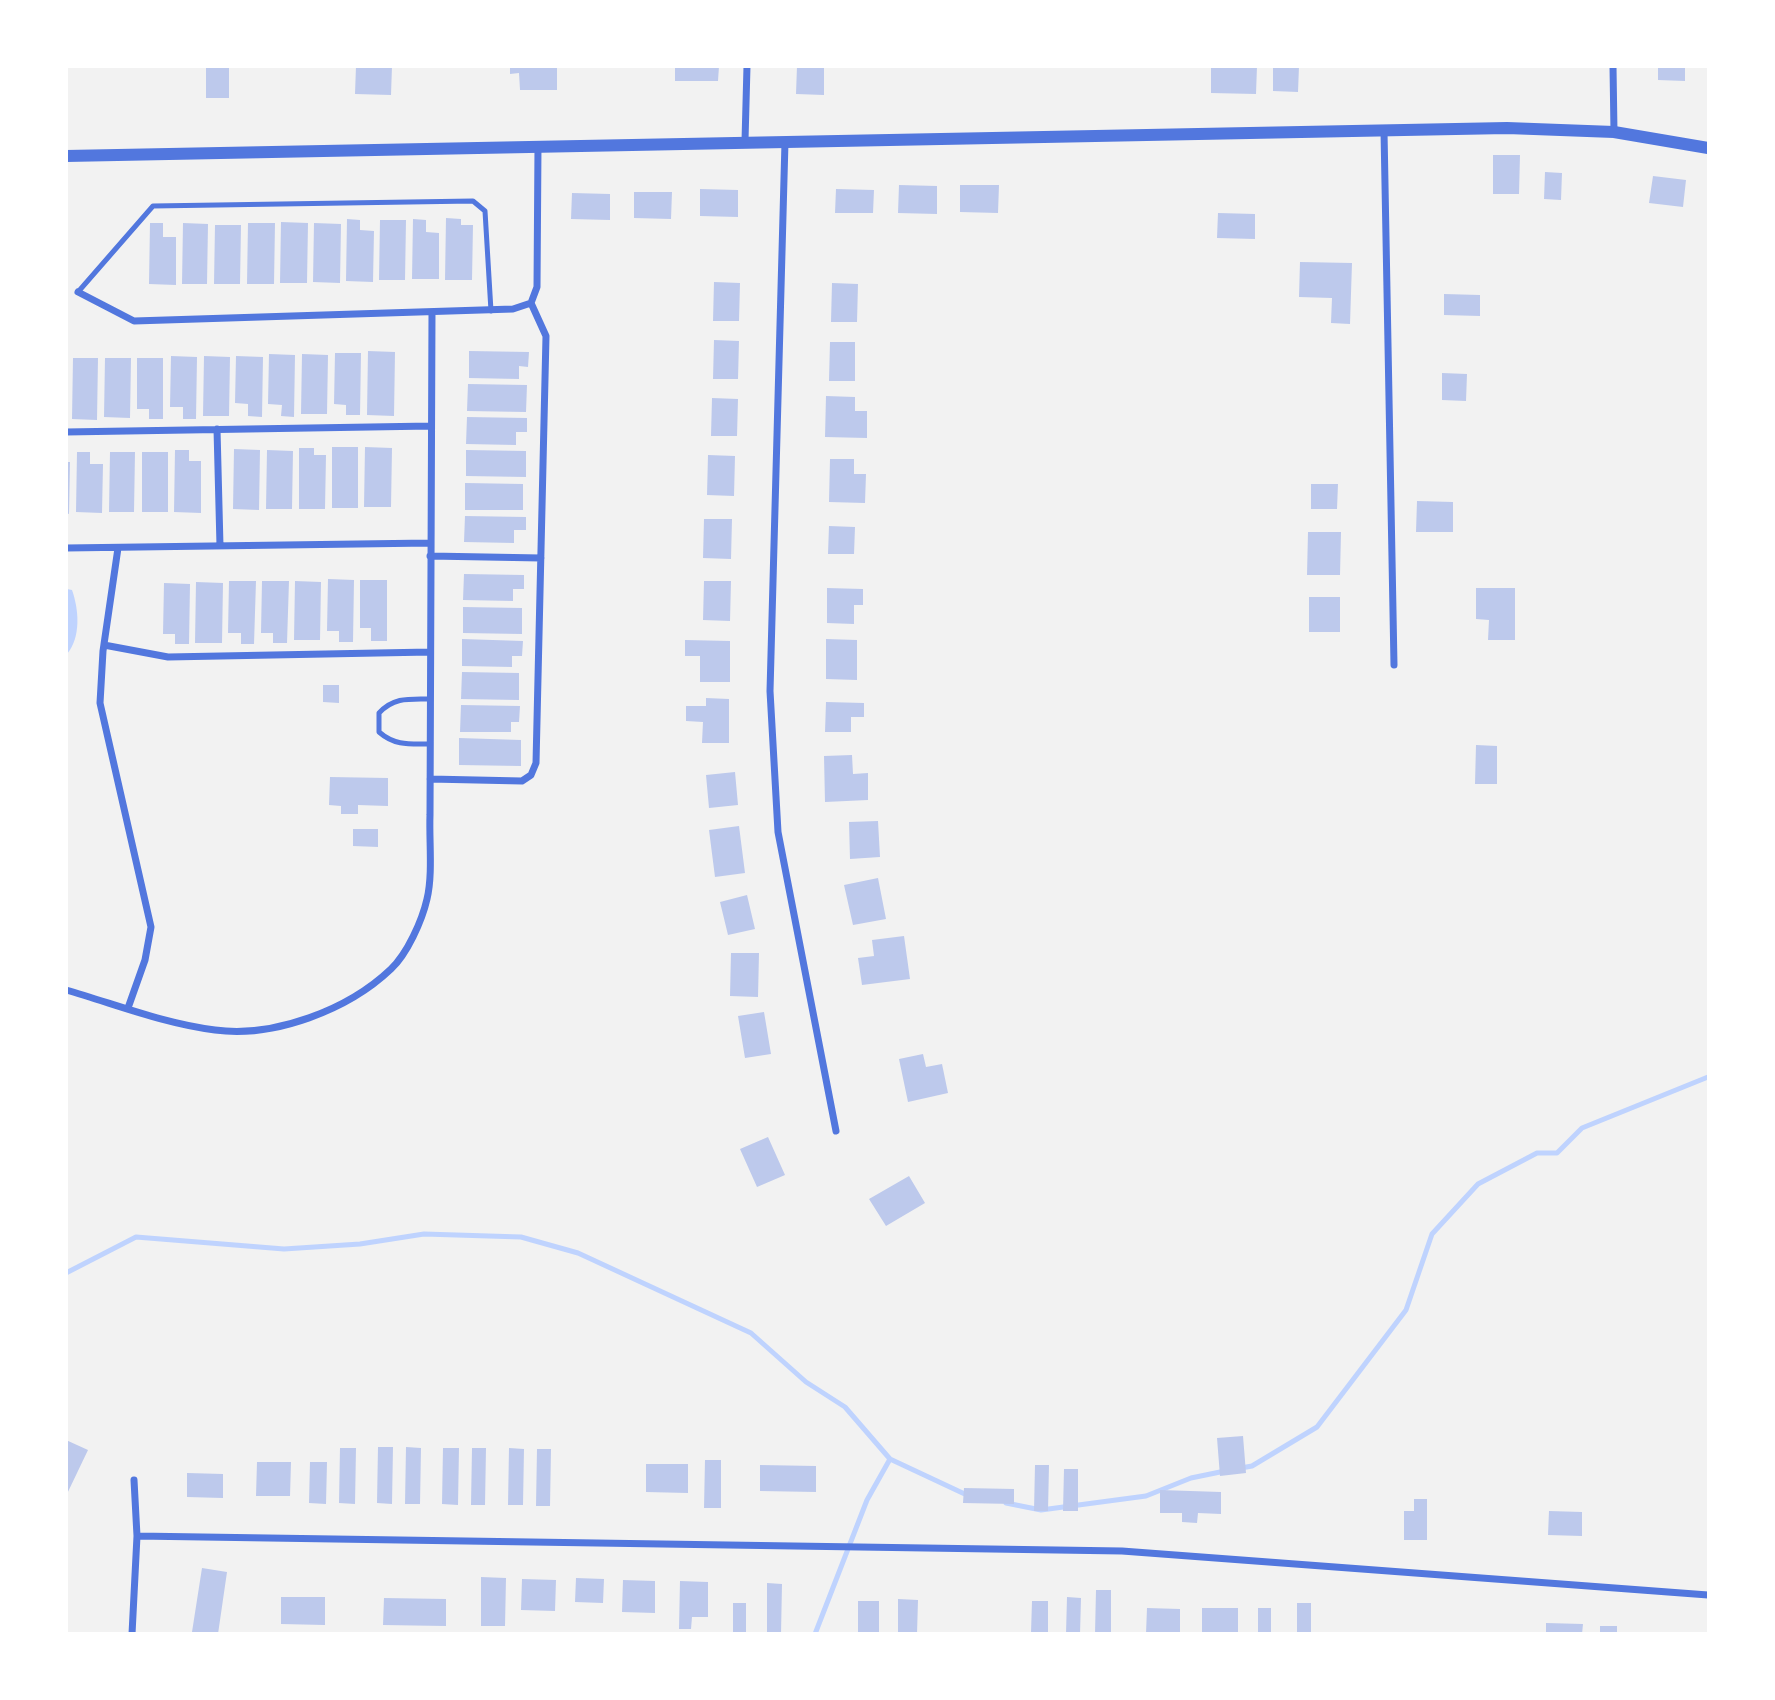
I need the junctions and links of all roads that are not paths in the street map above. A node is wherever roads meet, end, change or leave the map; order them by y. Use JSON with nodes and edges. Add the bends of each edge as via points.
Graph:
{"nodes":[{"id":1,"x":747,"y":66,"type":"edge"},
{"id":2,"x":1613,"y":66,"type":"edge"},
{"id":3,"x":1384,"y":131,"type":"junction"},
{"id":4,"x":1614,"y":132,"type":"junction"},
{"id":5,"x":745,"y":141,"type":"junction"},
{"id":6,"x":785,"y":141,"type":"junction"},
{"id":7,"x":538,"y":146,"type":"junction"},
{"id":8,"x":1709,"y":148,"type":"edge"},
{"id":9,"x":66,"y":156,"type":"edge"},
{"id":10,"x":78,"y":292,"type":"joint"},
{"id":11,"x":531,"y":303,"type":"junction"},
{"id":12,"x":491,"y":311,"type":"junction"},
{"id":13,"x":432,"y":312,"type":"junction"},
{"id":14,"x":431,"y":426,"type":"junction"},
{"id":15,"x":217,"y":429,"type":"junction"},
{"id":16,"x":66,"y":432,"type":"edge"},
{"id":17,"x":430,"y":542,"type":"junction"},
{"id":18,"x":220,"y":546,"type":"junction"},
{"id":19,"x":66,"y":548,"type":"edge"},
{"id":20,"x":118,"y":548,"type":"junction"},
{"id":21,"x":430,"y":556,"type":"junction"},
{"id":22,"x":541,"y":558,"type":"junction"},
{"id":23,"x":104,"y":645,"type":"junction"},
{"id":24,"x":430,"y":652,"type":"junction"},
{"id":25,"x":1394,"y":665,"type":"dead end"},
{"id":26,"x":430,"y":699,"type":"junction"},
{"id":27,"x":430,"y":744,"type":"junction"},
{"id":28,"x":430,"y":779,"type":"junction"},
{"id":29,"x":66,"y":990,"type":"edge"},
{"id":30,"x":128,"y":1008,"type":"junction"},
{"id":31,"x":835,"y":1131,"type":"dead end"},
{"id":32,"x":134,"y":1480,"type":"dead end"},
{"id":33,"x":137,"y":1536,"type":"junction"},
{"id":34,"x":1709,"y":1595,"type":"edge"},
{"id":35,"x":132,"y":1633,"type":"edge"}],
"edges":[{"from":1,"to":5,"type":"street"},
{"from":2,"to":4,"type":"street"},
{"from":3,"to":4,"type":"street","via":[[1507,128]]},
{"from":3,"to":6,"type":"street"},
{"from":3,"to":25,"type":"street"},
{"from":4,"to":8,"type":"street"},
{"from":5,"to":6,"type":"street"},
{"from":5,"to":7,"type":"street"},
{"from":6,"to":31,"type":"street","via":[[770,691],[778,832]]},
{"from":7,"to":9,"type":"street"},
{"from":7,"to":11,"type":"street","via":[[537,287]]},
{"from":10,"to":12,"type":"lane","via":[[153,206],[473,201],[485,211]]},
{"from":10,"to":13,"type":"street","via":[[134,321]]},
{"from":11,"to":12,"type":"street"},
{"from":11,"to":22,"type":"street","via":[[546,336]]},
{"from":12,"to":13,"type":"street"},
{"from":13,"to":14,"type":"street"},
{"from":14,"to":15,"type":"street"},
{"from":14,"to":17,"type":"street"},
{"from":15,"to":16,"type":"street"},
{"from":15,"to":18,"type":"street"},
{"from":17,"to":18,"type":"street"},
{"from":17,"to":21,"type":"street"},
{"from":18,"to":20,"type":"street"},
{"from":19,"to":20,"type":"street"},
{"from":20,"to":23,"type":"street"},
{"from":21,"to":22,"type":"street"},
{"from":21,"to":24,"type":"street"},
{"from":22,"to":28,"type":"street","via":[[536,763],[531,775],[522,780]]},
{"from":23,"to":24,"type":"street","via":[[168,657]]},
{"from":23,"to":30,"type":"street","via":[[100,704],[151,927]]},
{"from":24,"to":26,"type":"street"},
{"from":26,"to":27,"type":"street"},
{"from":26,"to":27,"type":"lane","via":[[400,699],[379,713],[379,732],[388,740]]},
{"from":27,"to":28,"type":"street"},
{"from":28,"to":30,"type":"street","via":[[428,898],[393,968],[359,994],[306,1018],[254,1031],[216,1031]]},
{"from":29,"to":30,"type":"street"},
{"from":32,"to":33,"type":"street"},
{"from":33,"to":34,"type":"street","via":[[1122,1551]]},
{"from":33,"to":35,"type":"street"}]}
